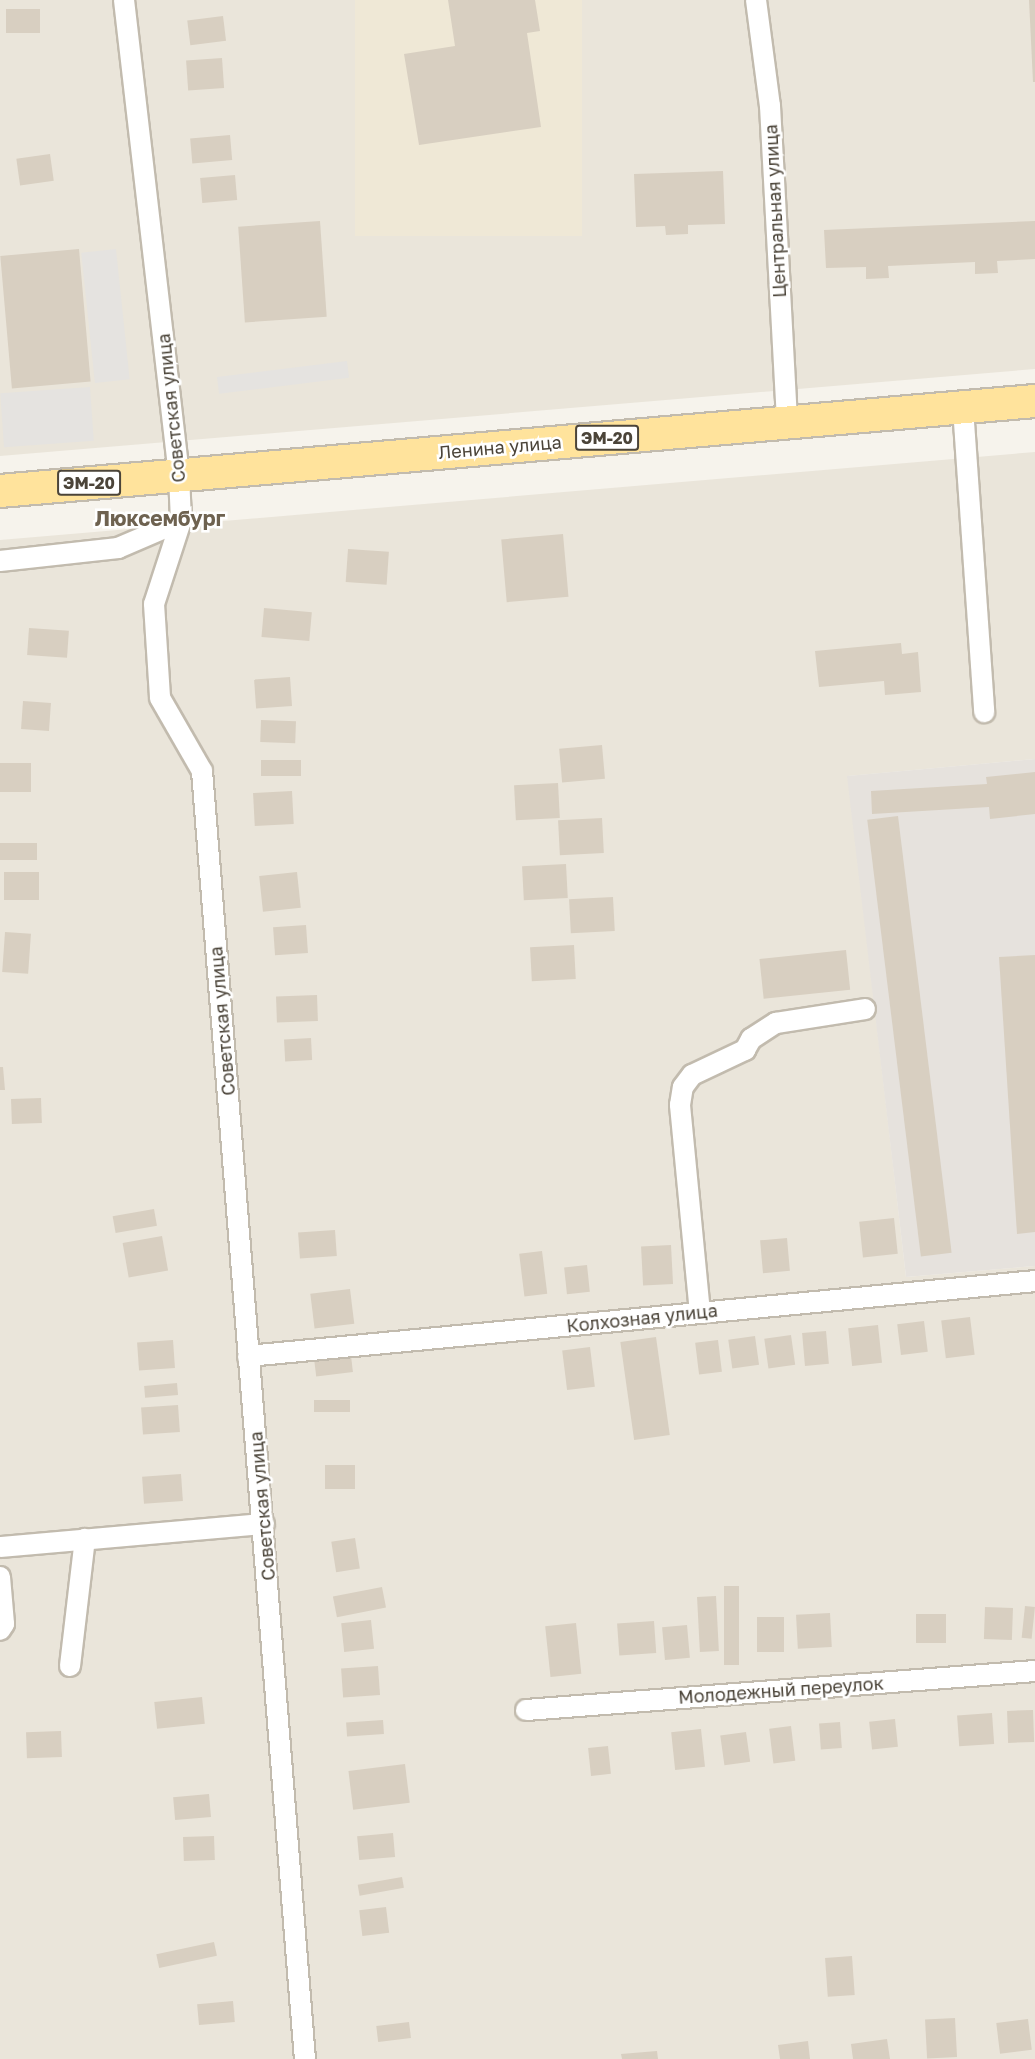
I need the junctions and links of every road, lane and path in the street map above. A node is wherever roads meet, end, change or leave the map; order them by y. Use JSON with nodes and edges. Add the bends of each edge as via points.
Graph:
{"nodes":[{"id":1,"x":124,"y":0,"type":"edge"},
{"id":2,"x":756,"y":0,"type":"edge"},
{"id":3,"x":1035,"y":401,"type":"edge"},
{"id":4,"x":963,"y":408,"type":"junction"},
{"id":5,"x":787,"y":422,"type":"junction"},
{"id":6,"x":179,"y":475,"type":"junction"},
{"id":7,"x":0,"y":491,"type":"edge"},
{"id":8,"x":181,"y":521,"type":"junction"},
{"id":9,"x":0,"y":561,"type":"edge"},
{"id":10,"x":984,"y":712,"type":"dead end"},
{"id":11,"x":864,"y":1009,"type":"dead end"},
{"id":12,"x":1035,"y":1281,"type":"edge"},
{"id":13,"x":700,"y":1313,"type":"junction"},
{"id":14,"x":248,"y":1356,"type":"junction"},
{"id":15,"x":264,"y":1524,"type":"junction"},
{"id":16,"x":85,"y":1539,"type":"junction"},
{"id":17,"x":0,"y":1547,"type":"edge"},
{"id":18,"x":0,"y":1577,"type":"edge"},
{"id":19,"x":0,"y":1630,"type":"edge"},
{"id":20,"x":70,"y":1666,"type":"dead end"},
{"id":21,"x":1035,"y":1671,"type":"edge"},
{"id":22,"x":526,"y":1710,"type":"dead end"},
{"id":23,"x":305,"y":2059,"type":"edge"}],
"edges":[{"from":1,"to":6,"type":"street","name":"Советская улица"},
{"from":2,"to":5,"type":"street","name":"Центральная улица","via":[[770,106]]},
{"from":3,"to":4,"type":"main road","name":"Ленина улица","number":"ЭМ-20"},
{"from":4,"to":5,"type":"main road","name":"Ленина улица","number":"ЭМ-20"},
{"from":4,"to":10,"type":"street"},
{"from":5,"to":6,"type":"main road","name":"Ленина улица","number":"ЭМ-20"},
{"from":6,"to":7,"type":"main road","name":"Ленина улица","number":"ЭМ-20"},
{"from":6,"to":8,"type":"street","name":"Советская улица"},
{"from":8,"to":9,"type":"street","via":[[118,548]]},
{"from":8,"to":14,"type":"street","name":"Советская улица","via":[[154,604],[160,698],[202,771]]},
{"from":11,"to":13,"type":"street","via":[[776,1023],[751,1039],[745,1050],[729,1061],[692,1075],[683,1087],[680,1105]]},
{"from":12,"to":13,"type":"street","name":"Колхозная улица"},
{"from":13,"to":14,"type":"street","name":"Колхозная улица"},
{"from":14,"to":15,"type":"street","name":"Советская улица"},
{"from":15,"to":16,"type":"street"},
{"from":15,"to":23,"type":"street","name":"Советская улица"},
{"from":16,"to":17,"type":"street"},
{"from":16,"to":20,"type":"street"},
{"from":18,"to":19,"type":"street","via":[[4,1624]]},
{"from":21,"to":22,"type":"street","name":"Молодежный переулок"}]}
